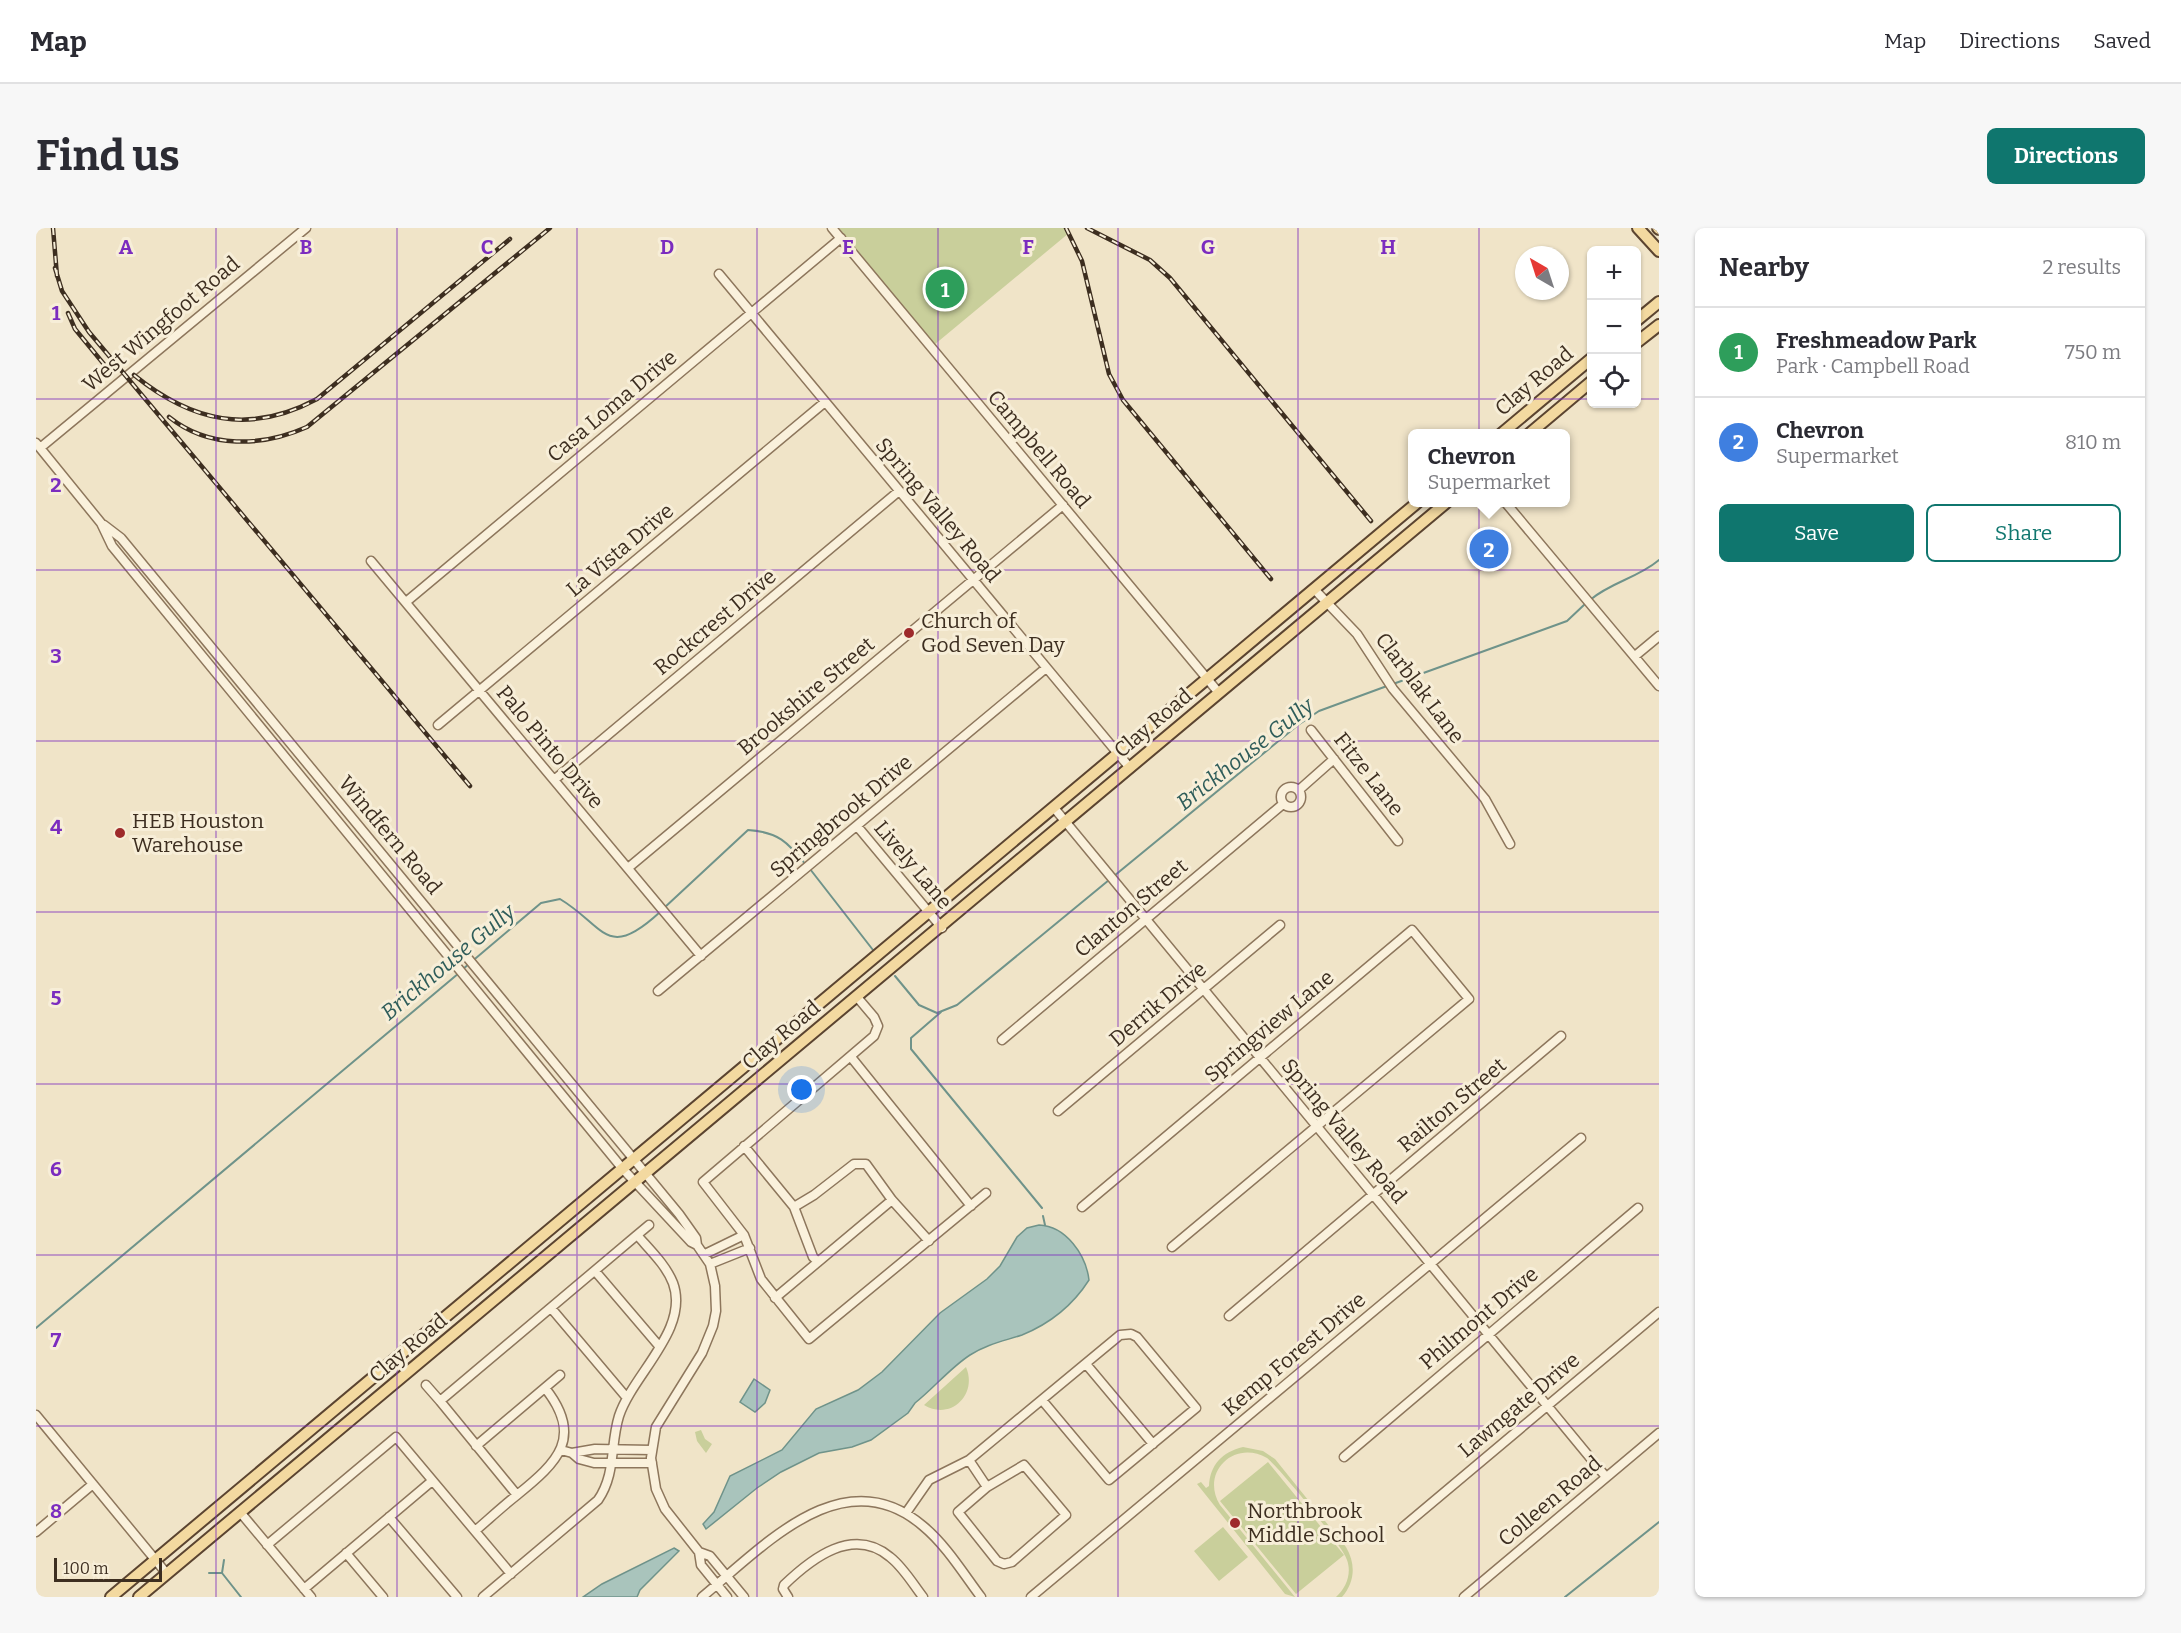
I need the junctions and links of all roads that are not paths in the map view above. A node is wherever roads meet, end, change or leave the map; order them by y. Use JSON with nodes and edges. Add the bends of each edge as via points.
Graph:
{"nodes":[{"id":1,"x":306,"y":228,"type":"edge"},
{"id":2,"x":832,"y":228,"type":"edge"},
{"id":3,"x":1638,"y":228,"type":"edge"},
{"id":4,"x":841,"y":238,"type":"junction"},
{"id":5,"x":1659,"y":251,"type":"edge"},
{"id":6,"x":719,"y":274,"type":"dead end"},
{"id":7,"x":1659,"y":302,"type":"edge"},
{"id":8,"x":751,"y":313,"type":"junction"},
{"id":9,"x":1641,"y":317,"type":"edge"},
{"id":10,"x":1659,"y":325,"type":"edge"},
{"id":11,"x":1641,"y":339,"type":"edge"},
{"id":12,"x":1587,"y":362,"type":"edge"},
{"id":13,"x":1587,"y":385,"type":"edge"},
{"id":14,"x":1555,"y":389,"type":"junction"},
{"id":15,"x":825,"y":402,"type":"junction"},
{"id":16,"x":1566,"y":402,"type":"junction"},
{"id":17,"x":1507,"y":429,"type":"edge"},
{"id":18,"x":1535,"y":429,"type":"edge"},
{"id":19,"x":38,"y":446,"type":"edge"},
{"id":20,"x":899,"y":491,"type":"junction"},
{"id":21,"x":1063,"y":505,"type":"junction"},
{"id":22,"x":1412,"y":507,"type":"edge"},
{"id":23,"x":1441,"y":507,"type":"edge"},
{"id":24,"x":1509,"y":507,"type":"edge"},
{"id":25,"x":101,"y":523,"type":"junction"},
{"id":26,"x":371,"y":561,"type":"dead end"},
{"id":27,"x":974,"y":580,"type":"junction"},
{"id":28,"x":1314,"y":589,"type":"junction"},
{"id":29,"x":406,"y":602,"type":"junction"},
{"id":30,"x":1328,"y":602,"type":"junction"},
{"id":31,"x":1281,"y":617,"type":"junction"},
{"id":32,"x":1289,"y":634,"type":"junction"},
{"id":33,"x":1659,"y":636,"type":"edge"},
{"id":34,"x":1635,"y":656,"type":"junction"},
{"id":35,"x":1046,"y":668,"type":"junction"},
{"id":36,"x":1207,"y":680,"type":"junction"},
{"id":37,"x":1659,"y":686,"type":"edge"},
{"id":38,"x":479,"y":690,"type":"junction"},
{"id":39,"x":1219,"y":693,"type":"junction"},
{"id":40,"x":438,"y":725,"type":"dead end"},
{"id":41,"x":1311,"y":730,"type":"dead end"},
{"id":42,"x":1118,"y":754,"type":"junction"},
{"id":43,"x":1334,"y":759,"type":"junction"},
{"id":44,"x":1130,"y":768,"type":"junction"},
{"id":45,"x":554,"y":780,"type":"junction"},
{"id":46,"x":1299,"y":790,"type":"junction"},
{"id":47,"x":1283,"y":804,"type":"junction"},
{"id":48,"x":1055,"y":809,"type":"junction"},
{"id":49,"x":1067,"y":823,"type":"junction"},
{"id":50,"x":857,"y":826,"type":"junction"},
{"id":51,"x":1398,"y":841,"type":"dead end"},
{"id":52,"x":1510,"y":844,"type":"dead end"},
{"id":53,"x":628,"y":868,"type":"junction"},
{"id":54,"x":927,"y":911,"type":"junction"},
{"id":55,"x":1146,"y":919,"type":"junction"},
{"id":56,"x":1280,"y":925,"type":"dead end"},
{"id":57,"x":942,"y":928,"type":"junction"},
{"id":58,"x":701,"y":956,"type":"junction"},
{"id":59,"x":486,"y":980,"type":"junction"},
{"id":60,"x":470,"y":982,"type":"junction"},
{"id":61,"x":1204,"y":989,"type":"junction"},
{"id":62,"x":658,"y":991,"type":"dead end"},
{"id":63,"x":857,"y":997,"type":"junction"},
{"id":64,"x":1561,"y":1036,"type":"dead end"},
{"id":65,"x":1002,"y":1040,"type":"dead end"},
{"id":66,"x":546,"y":1052,"type":"junction"},
{"id":67,"x":851,"y":1057,"type":"junction"},
{"id":68,"x":1260,"y":1057,"type":"junction"},
{"id":69,"x":535,"y":1061,"type":"junction"},
{"id":70,"x":752,"y":1062,"type":"junction"},
{"id":71,"x":762,"y":1076,"type":"junction"},
{"id":72,"x":1059,"y":1111,"type":"dead end"},
{"id":73,"x":1317,"y":1126,"type":"junction"},
{"id":74,"x":1581,"y":1138,"type":"dead end"},
{"id":75,"x":744,"y":1146,"type":"junction"},
{"id":76,"x":633,"y":1158,"type":"junction"},
{"id":77,"x":622,"y":1168,"type":"junction"},
{"id":78,"x":647,"y":1174,"type":"junction"},
{"id":79,"x":636,"y":1183,"type":"junction"},
{"id":80,"x":986,"y":1193,"type":"dead end"},
{"id":81,"x":1374,"y":1195,"type":"junction"},
{"id":82,"x":892,"y":1200,"type":"junction"},
{"id":83,"x":971,"y":1206,"type":"junction"},
{"id":84,"x":794,"y":1207,"type":"junction"},
{"id":85,"x":1082,"y":1208,"type":"dead end"},
{"id":86,"x":1638,"y":1208,"type":"dead end"},
{"id":87,"x":649,"y":1225,"type":"dead end"},
{"id":88,"x":638,"y":1235,"type":"junction"},
{"id":89,"x":744,"y":1235,"type":"junction"},
{"id":90,"x":929,"y":1241,"type":"junction"},
{"id":91,"x":697,"y":1245,"type":"junction"},
{"id":92,"x":750,"y":1248,"type":"junction"},
{"id":93,"x":1172,"y":1248,"type":"dead end"},
{"id":94,"x":705,"y":1254,"type":"junction"},
{"id":95,"x":818,"y":1262,"type":"junction"},
{"id":96,"x":1430,"y":1263,"type":"junction"},
{"id":97,"x":710,"y":1264,"type":"junction"},
{"id":98,"x":595,"y":1271,"type":"junction"},
{"id":99,"x":775,"y":1298,"type":"junction"},
{"id":100,"x":551,"y":1308,"type":"junction"},
{"id":101,"x":455,"y":1312,"type":"junction"},
{"id":102,"x":1659,"y":1312,"type":"edge"},
{"id":103,"x":1229,"y":1316,"type":"dead end"},
{"id":104,"x":465,"y":1326,"type":"junction"},
{"id":105,"x":1488,"y":1334,"type":"junction"},
{"id":106,"x":659,"y":1346,"type":"junction"},
{"id":107,"x":1086,"y":1364,"type":"junction"},
{"id":108,"x":560,"y":1376,"type":"dead end"},
{"id":109,"x":426,"y":1385,"type":"dead end"},
{"id":110,"x":545,"y":1388,"type":"junction"},
{"id":111,"x":354,"y":1395,"type":"junction"},
{"id":112,"x":627,"y":1398,"type":"junction"},
{"id":113,"x":1042,"y":1400,"type":"junction"},
{"id":114,"x":440,"y":1401,"type":"junction"},
{"id":115,"x":1547,"y":1406,"type":"junction"},
{"id":116,"x":365,"y":1408,"type":"junction"},
{"id":117,"x":36,"y":1415,"type":"edge"},
{"id":118,"x":1659,"y":1432,"type":"edge"},
{"id":119,"x":1152,"y":1444,"type":"junction"},
{"id":120,"x":476,"y":1446,"type":"junction"},
{"id":121,"x":561,"y":1450,"type":"junction"},
{"id":122,"x":613,"y":1450,"type":"junction"},
{"id":123,"x":632,"y":1450,"type":"junction"},
{"id":124,"x":652,"y":1450,"type":"junction"},
{"id":125,"x":572,"y":1453,"type":"junction"},
{"id":126,"x":1344,"y":1457,"type":"dead end"},
{"id":127,"x":969,"y":1460,"type":"junction"},
{"id":128,"x":612,"y":1461,"type":"junction"},
{"id":129,"x":632,"y":1462,"type":"junction"},
{"id":130,"x":652,"y":1463,"type":"junction"},
{"id":131,"x":259,"y":1474,"type":"junction"},
{"id":132,"x":1606,"y":1477,"type":"junction"},
{"id":133,"x":432,"y":1481,"type":"junction"},
{"id":134,"x":93,"y":1484,"type":"junction"},
{"id":135,"x":270,"y":1487,"type":"junction"},
{"id":136,"x":987,"y":1487,"type":"junction"},
{"id":137,"x":517,"y":1495,"type":"junction"},
{"id":138,"x":240,"y":1512,"type":"junction"},
{"id":139,"x":906,"y":1513,"type":"junction"},
{"id":140,"x":389,"y":1516,"type":"junction"},
{"id":141,"x":1403,"y":1527,"type":"dead end"},
{"id":142,"x":475,"y":1531,"type":"junction"},
{"id":143,"x":36,"y":1532,"type":"edge"},
{"id":144,"x":267,"y":1545,"type":"junction"},
{"id":145,"x":699,"y":1552,"type":"junction"},
{"id":146,"x":346,"y":1553,"type":"junction"},
{"id":147,"x":155,"y":1560,"type":"junction"},
{"id":148,"x":166,"y":1574,"type":"junction"},
{"id":149,"x":511,"y":1574,"type":"junction"},
{"id":150,"x":727,"y":1577,"type":"junction"},
{"id":151,"x":717,"y":1585,"type":"junction"},
{"id":152,"x":304,"y":1588,"type":"junction"},
{"id":153,"x":111,"y":1597,"type":"edge"},
{"id":154,"x":139,"y":1597,"type":"edge"},
{"id":155,"x":311,"y":1597,"type":"edge"},
{"id":156,"x":383,"y":1597,"type":"edge"},
{"id":157,"x":457,"y":1597,"type":"edge"},
{"id":158,"x":483,"y":1597,"type":"edge"},
{"id":159,"x":702,"y":1597,"type":"edge"},
{"id":160,"x":727,"y":1597,"type":"edge"},
{"id":161,"x":744,"y":1597,"type":"edge"},
{"id":162,"x":788,"y":1597,"type":"edge"},
{"id":163,"x":923,"y":1597,"type":"edge"},
{"id":164,"x":981,"y":1597,"type":"edge"},
{"id":165,"x":1031,"y":1597,"type":"edge"},
{"id":166,"x":1464,"y":1597,"type":"edge"}],
"edges":[{"from":1,"to":19,"type":"street","name":"West Wingfoot Road"},
{"from":2,"to":4,"type":"street","name":"Campbell Road"},
{"from":3,"to":5,"type":"main road"},
{"from":4,"to":8,"type":"street","name":"Casa Loma Drive"},
{"from":4,"to":21,"type":"street","name":"Campbell Road"},
{"from":6,"to":8,"type":"street","name":"Spring Valley Road"},
{"from":7,"to":9,"type":"main road"},
{"from":8,"to":15,"type":"street","name":"Spring Valley Road"},
{"from":8,"to":29,"type":"street","name":"Casa Loma Drive"},
{"from":10,"to":11,"type":"main road"},
{"from":12,"to":14,"type":"main road","name":"Clay Road"},
{"from":13,"to":16,"type":"main road","name":"Clay Road"},
{"from":14,"to":16,"type":"main road"},
{"from":14,"to":17,"type":"main road","name":"Clay Road"},
{"from":15,"to":20,"type":"street","name":"Spring Valley Road"},
{"from":15,"to":38,"type":"street","name":"La Vista Drive"},
{"from":16,"to":18,"type":"main road","name":"Clay Road"},
{"from":19,"to":25,"type":"street","name":"Windfern Road"},
{"from":20,"to":27,"type":"street","name":"Spring Valley Road"},
{"from":20,"to":45,"type":"street","name":"Rockcrest Drive"},
{"from":21,"to":27,"type":"street","name":"Brookshire Street"},
{"from":21,"to":36,"type":"street","name":"Campbell Road"},
{"from":22,"to":28,"type":"main road","name":"Clay Road"},
{"from":23,"to":30,"type":"main road","name":"Clay Road"},
{"from":24,"to":34,"type":"street"},
{"from":25,"to":59,"type":"street","name":"Windfern Road","via":[[121,538]]},
{"from":25,"to":60,"type":"street","name":"Windfern Road","via":[[112,546]]},
{"from":26,"to":29,"type":"street","name":"Palo Pinto Drive"},
{"from":27,"to":35,"type":"street","name":"Spring Valley Road"},
{"from":27,"to":53,"type":"street","name":"Brookshire Street"},
{"from":28,"to":30,"type":"street","name":"Clarblak Lane"},
{"from":28,"to":31,"type":"main road","name":"Clay Road"},
{"from":29,"to":38,"type":"street","name":"Palo Pinto Drive"},
{"from":30,"to":32,"type":"main road","name":"Clay Road"},
{"from":30,"to":52,"type":"street","name":"Clarblak Lane","via":[[1357,634],[1392,689],[1485,799]]},
{"from":31,"to":32,"type":"main road"},
{"from":31,"to":36,"type":"main road","name":"Clay Road"},
{"from":32,"to":39,"type":"main road","name":"Clay Road"},
{"from":33,"to":34,"type":"street"},
{"from":34,"to":37,"type":"street"},
{"from":35,"to":42,"type":"street","name":"Spring Valley Road"},
{"from":35,"to":50,"type":"street","name":"Springbrook Drive"},
{"from":36,"to":39,"type":"street","name":"Campbell Road"},
{"from":36,"to":42,"type":"main road","name":"Clay Road"},
{"from":38,"to":40,"type":"street","name":"La Vista Drive"},
{"from":38,"to":45,"type":"street","name":"Palo Pinto Drive"},
{"from":39,"to":44,"type":"main road","name":"Clay Road"},
{"from":41,"to":43,"type":"street","name":"Fitze Lane"},
{"from":42,"to":44,"type":"street","name":"Spring Valley Road"},
{"from":42,"to":48,"type":"main road","name":"Clay Road"},
{"from":43,"to":46,"type":"street","name":"Clanton Street"},
{"from":43,"to":51,"type":"street","name":"Fitze Lane"},
{"from":44,"to":49,"type":"main road","name":"Clay Road"},
{"from":45,"to":53,"type":"street","name":"Palo Pinto Drive"},
{"from":46,"to":47,"type":"street","name":"Clanton Street","via":[[1284,790]]},
{"from":46,"to":47,"type":"street","name":"Clanton Street","via":[[1298,805],[1290,808]]},
{"from":47,"to":55,"type":"street","name":"Clanton Street"},
{"from":48,"to":49,"type":"street","name":"Spring Valley Road"},
{"from":48,"to":54,"type":"main road","name":"Clay Road"},
{"from":49,"to":55,"type":"street","name":"Spring Valley Road"},
{"from":49,"to":57,"type":"main road","name":"Clay Road"},
{"from":50,"to":54,"type":"street","name":"Lively Lane"},
{"from":50,"to":58,"type":"street","name":"Springbrook Drive"},
{"from":53,"to":58,"type":"street","name":"Palo Pinto Drive"},
{"from":54,"to":57,"type":"street","name":"Lively Lane"},
{"from":54,"to":70,"type":"main road","name":"Clay Road"},
{"from":55,"to":61,"type":"street","name":"Spring Valley Road"},
{"from":55,"to":65,"type":"street","name":"Clanton Street"},
{"from":56,"to":61,"type":"street","name":"Derrik Drive"},
{"from":57,"to":63,"type":"main road","name":"Clay Road"},
{"from":58,"to":62,"type":"street","name":"Springbrook Drive"},
{"from":59,"to":60,"type":"street"},
{"from":59,"to":66,"type":"street","name":"Windfern Road"},
{"from":60,"to":69,"type":"street","name":"Windfern Road"},
{"from":61,"to":68,"type":"street","name":"Spring Valley Road"},
{"from":61,"to":72,"type":"street","name":"Derrik Drive"},
{"from":63,"to":67,"type":"street","via":[[878,1026],[874,1036]]},
{"from":63,"to":71,"type":"main road","name":"Clay Road"},
{"from":64,"to":81,"type":"street","name":"Railton Street"},
{"from":66,"to":69,"type":"street"},
{"from":66,"to":76,"type":"street","name":"Windfern Road"},
{"from":67,"to":75,"type":"street"},
{"from":67,"to":83,"type":"street"},
{"from":68,"to":73,"type":"street","name":"Spring Valley Road"},
{"from":68,"to":73,"type":"street","name":"Springview Lane","via":[[1412,930],[1469,999]]},
{"from":68,"to":85,"type":"street","name":"Springview Lane"},
{"from":69,"to":77,"type":"street","name":"Windfern Road"},
{"from":70,"to":71,"type":"main road"},
{"from":70,"to":76,"type":"main road","name":"Clay Road"},
{"from":71,"to":78,"type":"main road","name":"Clay Road"},
{"from":73,"to":81,"type":"street","name":"Spring Valley Road"},
{"from":73,"to":93,"type":"street"},
{"from":74,"to":96,"type":"street","name":"Kemp Forest Drive"},
{"from":75,"to":84,"type":"street"},
{"from":75,"to":89,"type":"street","via":[[703,1182]]},
{"from":76,"to":77,"type":"main road","name":"Clay Road"},
{"from":76,"to":78,"type":"street","name":"Windfern Road"},
{"from":77,"to":79,"type":"street","name":"Windfern Road"},
{"from":77,"to":101,"type":"main road","name":"Clay Road"},
{"from":78,"to":79,"type":"main road","name":"Clay Road"},
{"from":78,"to":91,"type":"street","name":"Windfern Road","via":[[690,1228]]},
{"from":79,"to":91,"type":"street","name":"Windfern Road"},
{"from":79,"to":104,"type":"main road","name":"Clay Road"},
{"from":80,"to":83,"type":"street"},
{"from":81,"to":96,"type":"street","name":"Spring Valley Road"},
{"from":81,"to":103,"type":"street","name":"Railton Street"},
{"from":82,"to":84,"type":"street","via":[[866,1164],[854,1164]]},
{"from":82,"to":90,"type":"street"},
{"from":82,"to":95,"type":"street"},
{"from":83,"to":90,"type":"street"},
{"from":84,"to":95,"type":"street"},
{"from":86,"to":105,"type":"street","name":"Philmont Drive"},
{"from":87,"to":88,"type":"street"},
{"from":88,"to":98,"type":"street"},
{"from":88,"to":106,"type":"street","via":[[674,1284],[677,1305],[672,1326]]},
{"from":89,"to":92,"type":"street"},
{"from":89,"to":94,"type":"street"},
{"from":90,"to":99,"type":"street","via":[[809,1340]]},
{"from":91,"to":94,"type":"street"},
{"from":92,"to":97,"type":"street"},
{"from":92,"to":99,"type":"street","via":[[761,1280]]},
{"from":94,"to":97,"type":"street"},
{"from":95,"to":99,"type":"street"},
{"from":96,"to":105,"type":"street","name":"Spring Valley Road"},
{"from":96,"to":165,"type":"street","name":"Kemp Forest Drive"},
{"from":97,"to":124,"type":"street","via":[[715,1286],[713,1326],[702,1353],[656,1427]]},
{"from":98,"to":100,"type":"street"},
{"from":98,"to":106,"type":"street"},
{"from":100,"to":112,"type":"street"},
{"from":100,"to":114,"type":"street"},
{"from":101,"to":104,"type":"main road"},
{"from":101,"to":111,"type":"main road","name":"Clay Road"},
{"from":102,"to":115,"type":"street","name":"Lawngate Drive"},
{"from":104,"to":116,"type":"main road","name":"Clay Road"},
{"from":105,"to":115,"type":"street","name":"Spring Valley Road"},
{"from":105,"to":126,"type":"street","name":"Philmont Drive"},
{"from":106,"to":112,"type":"street"},
{"from":107,"to":113,"type":"street"},
{"from":107,"to":119,"type":"street"},
{"from":107,"to":119,"type":"street","via":[[1125,1333],[1137,1337],[1196,1408]]},
{"from":108,"to":110,"type":"street"},
{"from":109,"to":114,"type":"street"},
{"from":110,"to":120,"type":"street"},
{"from":110,"to":121,"type":"street","via":[[563,1416]]},
{"from":111,"to":116,"type":"main road"},
{"from":111,"to":131,"type":"main road","name":"Clay Road"},
{"from":112,"to":122,"type":"street"},
{"from":113,"to":119,"type":"street","via":[[1109,1480]]},
{"from":113,"to":127,"type":"street"},
{"from":114,"to":120,"type":"street"},
{"from":115,"to":132,"type":"street","name":"Spring Valley Road"},
{"from":115,"to":141,"type":"street","name":"Lawngate Drive"},
{"from":116,"to":135,"type":"main road","name":"Clay Road"},
{"from":117,"to":134,"type":"street"},
{"from":118,"to":132,"type":"street","name":"Colleen Road"},
{"from":120,"to":137,"type":"street"},
{"from":121,"to":125,"type":"street"},
{"from":121,"to":137,"type":"street","via":[[554,1463]]},
{"from":122,"to":123,"type":"street"},
{"from":122,"to":125,"type":"street"},
{"from":122,"to":128,"type":"street"},
{"from":123,"to":124,"type":"street"},
{"from":123,"to":129,"type":"street"},
{"from":124,"to":130,"type":"street"},
{"from":125,"to":128,"type":"street","via":[[579,1460]]},
{"from":127,"to":136,"type":"street"},
{"from":127,"to":139,"type":"street","via":[[929,1480]]},
{"from":128,"to":129,"type":"street"},
{"from":128,"to":149,"type":"street","via":[[612,1471],[598,1500]]},
{"from":129,"to":130,"type":"street"},
{"from":130,"to":145,"type":"street","via":[[656,1489],[665,1509]]},
{"from":131,"to":135,"type":"main road"},
{"from":131,"to":147,"type":"main road","name":"Clay Road"},
{"from":132,"to":166,"type":"street","name":"Colleen Road"},
{"from":133,"to":140,"type":"street"},
{"from":133,"to":142,"type":"street"},
{"from":133,"to":144,"type":"street","via":[[396,1437]]},
{"from":134,"to":143,"type":"street"},
{"from":134,"to":147,"type":"street"},
{"from":135,"to":138,"type":"main road","name":"Clay Road"},
{"from":136,"to":136,"type":"street","via":[[1024,1465],[1066,1515],[1012,1562],[997,1561],[958,1512]]},
{"from":137,"to":142,"type":"street"},
{"from":138,"to":144,"type":"street"},
{"from":138,"to":148,"type":"main road","name":"Clay Road"},
{"from":139,"to":150,"type":"street","via":[[863,1500],[827,1506],[797,1521]]},
{"from":139,"to":164,"type":"street","via":[[934,1537]]},
{"from":140,"to":146,"type":"street"},
{"from":140,"to":157,"type":"street"},
{"from":142,"to":149,"type":"street"},
{"from":144,"to":152,"type":"street"},
{"from":145,"to":150,"type":"street","via":[[710,1556]]},
{"from":145,"to":151,"type":"street","via":[[701,1565]]},
{"from":146,"to":152,"type":"street"},
{"from":146,"to":156,"type":"street"},
{"from":147,"to":148,"type":"street"},
{"from":147,"to":153,"type":"main road","name":"Clay Road"},
{"from":148,"to":154,"type":"main road","name":"Clay Road"},
{"from":149,"to":158,"type":"street"},
{"from":150,"to":151,"type":"street"},
{"from":150,"to":161,"type":"street"},
{"from":151,"to":159,"type":"street"},
{"from":151,"to":160,"type":"street"},
{"from":152,"to":155,"type":"street"},
{"from":162,"to":163,"type":"street","via":[[784,1585],[820,1555],[839,1545],[861,1544],[892,1558]]}]}
